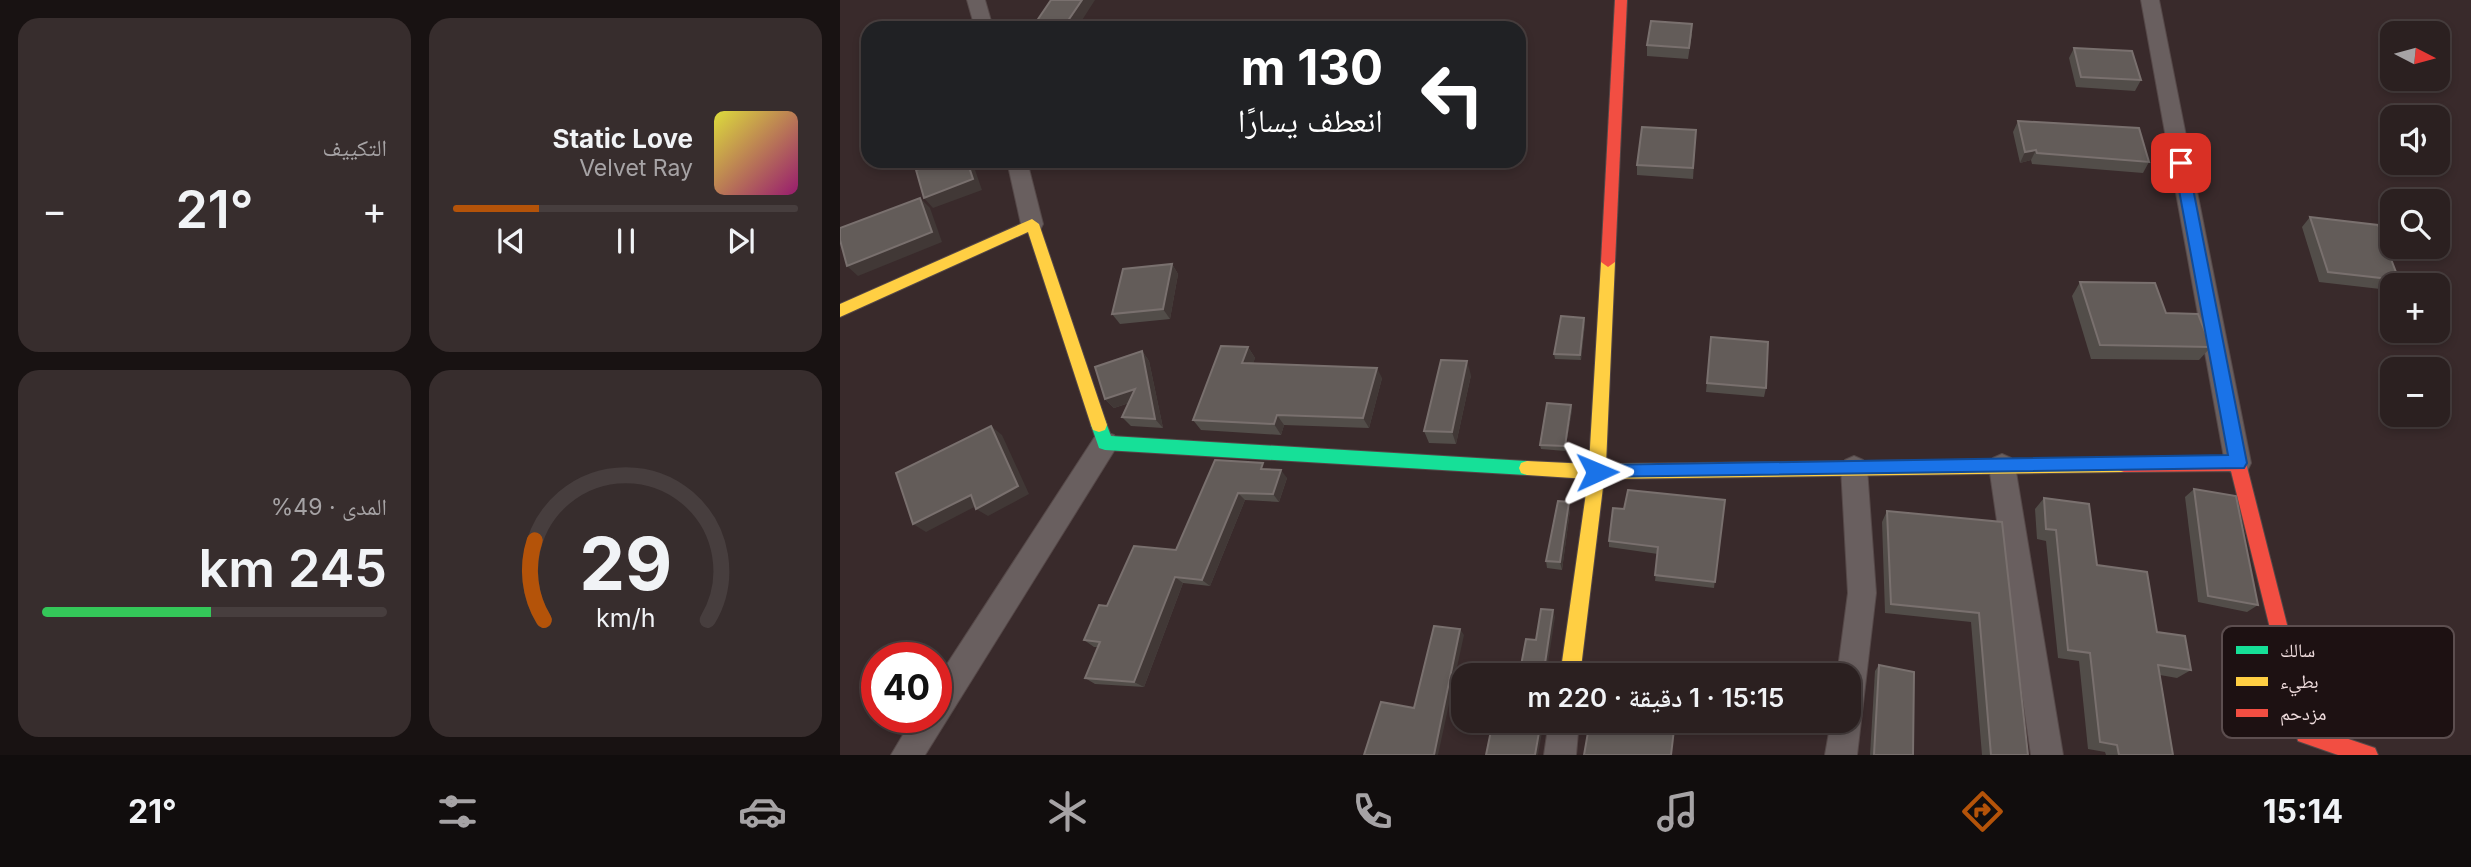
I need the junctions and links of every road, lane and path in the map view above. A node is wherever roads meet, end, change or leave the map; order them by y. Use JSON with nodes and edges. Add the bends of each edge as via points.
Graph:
{"nodes":[{"id":1,"x":975,"y":0,"type":"edge"},
{"id":2,"x":1621,"y":0,"type":"edge"},
{"id":3,"x":2150,"y":0,"type":"edge"},
{"id":4,"x":982,"y":21,"type":"edge"},
{"id":5,"x":1019,"y":168,"type":"edge"},
{"id":6,"x":1032,"y":224,"type":"junction"},
{"id":7,"x":840,"y":311,"type":"edge"},
{"id":8,"x":1105,"y":443,"type":"junction"},
{"id":9,"x":2238,"y":463,"type":"junction"},
{"id":10,"x":2002,"y":466,"type":"junction"},
{"id":11,"x":1854,"y":468,"type":"junction"},
{"id":12,"x":1597,"y":472,"type":"junction"},
{"id":13,"x":2278,"y":626,"type":"edge"},
{"id":14,"x":1572,"y":663,"type":"edge"},
{"id":15,"x":1853,"y":663,"type":"edge"},
{"id":16,"x":952,"y":684,"type":"edge"},
{"id":17,"x":921,"y":733,"type":"edge"},
{"id":18,"x":1563,"y":733,"type":"edge"},
{"id":19,"x":1844,"y":733,"type":"edge"},
{"id":20,"x":2317,"y":738,"type":"edge"},
{"id":21,"x":907,"y":755,"type":"edge"},
{"id":22,"x":1560,"y":755,"type":"edge"},
{"id":23,"x":1841,"y":755,"type":"edge"},
{"id":24,"x":2048,"y":755,"type":"edge"},
{"id":25,"x":2368,"y":755,"type":"edge"}],
"edges":[{"from":1,"to":4,"type":"street"},
{"from":2,"to":12,"type":"street"},
{"from":3,"to":9,"type":"street"},
{"from":5,"to":6,"type":"street"},
{"from":6,"to":7,"type":"street"},
{"from":6,"to":8,"type":"street"},
{"from":8,"to":12,"type":"street"},
{"from":8,"to":16,"type":"street"},
{"from":9,"to":10,"type":"street"},
{"from":9,"to":13,"type":"street"},
{"from":10,"to":11,"type":"street"},
{"from":10,"to":24,"type":"street"},
{"from":11,"to":12,"type":"street"},
{"from":11,"to":15,"type":"street","via":[[1862,593]]},
{"from":12,"to":14,"type":"street"},
{"from":17,"to":21,"type":"street"},
{"from":18,"to":22,"type":"street"},
{"from":19,"to":23,"type":"street"},
{"from":20,"to":25,"type":"street"}]}
